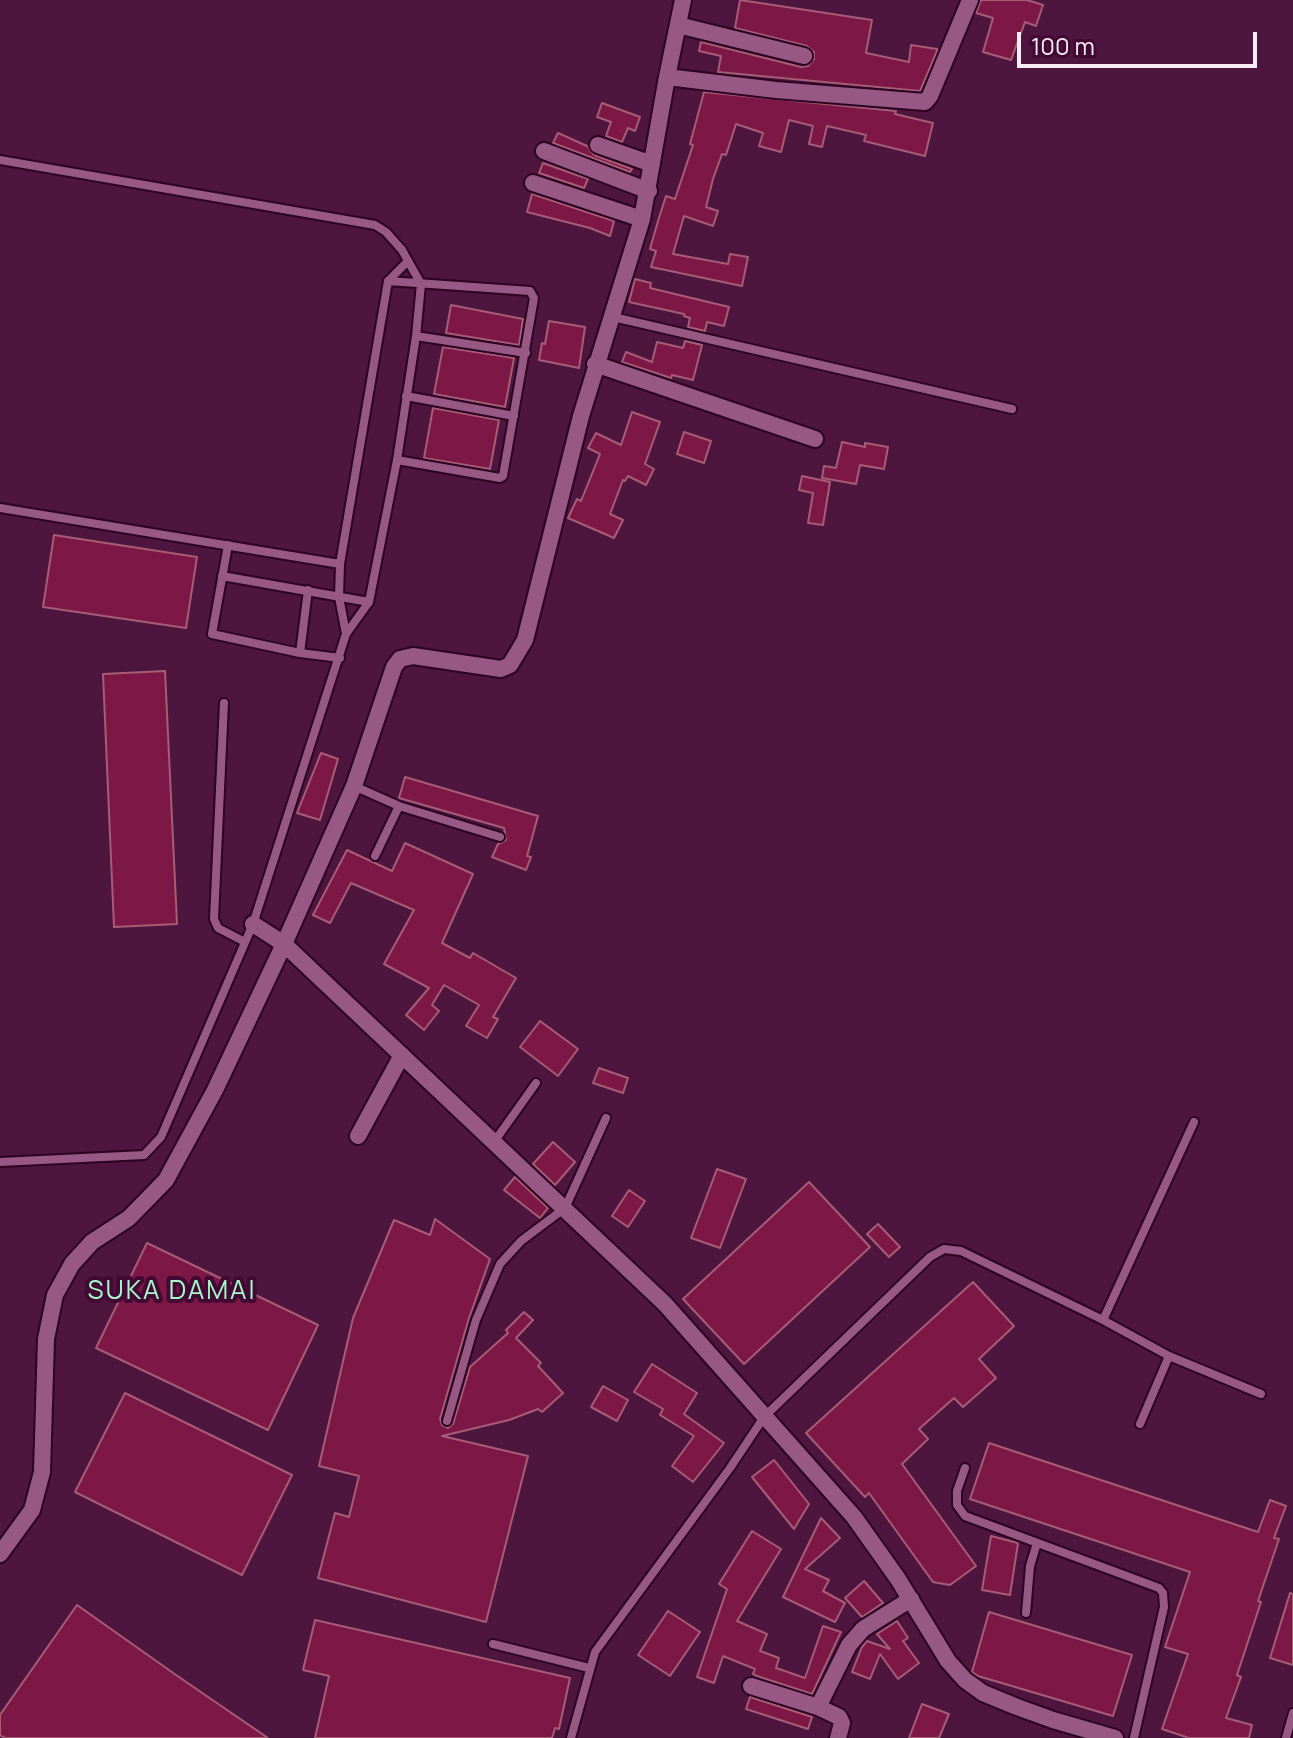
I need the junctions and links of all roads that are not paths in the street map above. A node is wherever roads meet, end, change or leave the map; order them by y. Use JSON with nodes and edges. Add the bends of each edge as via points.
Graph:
{"nodes":[{"id":1,"x":683,"y":0,"type":"edge"},
{"id":2,"x":970,"y":0,"type":"edge"},
{"id":3,"x":678,"y":25,"type":"junction"},
{"id":4,"x":804,"y":56,"type":"dead end"},
{"id":5,"x":667,"y":77,"type":"junction"},
{"id":6,"x":598,"y":145,"type":"dead end"},
{"id":7,"x":544,"y":151,"type":"dead end"},
{"id":8,"x":0,"y":160,"type":"edge"},
{"id":9,"x":652,"y":164,"type":"junction"},
{"id":10,"x":533,"y":183,"type":"dead end"},
{"id":11,"x":649,"y":191,"type":"junction"},
{"id":12,"x":642,"y":219,"type":"junction"},
{"id":13,"x":407,"y":262,"type":"junction"},
{"id":14,"x":388,"y":281,"type":"junction"},
{"id":15,"x":421,"y":284,"type":"junction"},
{"id":16,"x":613,"y":317,"type":"junction"},
{"id":17,"x":416,"y":336,"type":"junction"},
{"id":18,"x":526,"y":353,"type":"junction"},
{"id":19,"x":595,"y":364,"type":"junction"},
{"id":20,"x":406,"y":396,"type":"junction"},
{"id":21,"x":1012,"y":409,"type":"dead end"},
{"id":22,"x":514,"y":416,"type":"junction"},
{"id":23,"x":815,"y":439,"type":"dead end"},
{"id":24,"x":397,"y":460,"type":"junction"},
{"id":25,"x":0,"y":508,"type":"edge"},
{"id":26,"x":228,"y":545,"type":"junction"},
{"id":27,"x":340,"y":564,"type":"junction"},
{"id":28,"x":222,"y":576,"type":"junction"},
{"id":29,"x":308,"y":590,"type":"junction"},
{"id":30,"x":339,"y":597,"type":"junction"},
{"id":31,"x":369,"y":602,"type":"junction"},
{"id":32,"x":346,"y":634,"type":"junction"},
{"id":33,"x":300,"y":653,"type":"junction"},
{"id":34,"x":340,"y":658,"type":"junction"},
{"id":35,"x":224,"y":703,"type":"dead end"},
{"id":36,"x":354,"y":786,"type":"junction"},
{"id":37,"x":399,"y":806,"type":"junction"},
{"id":38,"x":500,"y":837,"type":"dead end"},
{"id":39,"x":375,"y":856,"type":"dead end"},
{"id":40,"x":253,"y":924,"type":"junction"},
{"id":41,"x":245,"y":942,"type":"junction"},
{"id":42,"x":284,"y":944,"type":"junction"},
{"id":43,"x":402,"y":1055,"type":"junction"},
{"id":44,"x":536,"y":1083,"type":"dead end"},
{"id":45,"x":606,"y":1118,"type":"dead end"},
{"id":46,"x":1194,"y":1122,"type":"dead end"},
{"id":47,"x":358,"y":1136,"type":"dead end"},
{"id":48,"x":494,"y":1142,"type":"junction"},
{"id":49,"x":0,"y":1162,"type":"edge"},
{"id":50,"x":565,"y":1208,"type":"junction"},
{"id":51,"x":1103,"y":1320,"type":"junction"},
{"id":52,"x":1169,"y":1356,"type":"junction"},
{"id":53,"x":1261,"y":1394,"type":"dead end"},
{"id":54,"x":764,"y":1417,"type":"junction"},
{"id":55,"x":447,"y":1421,"type":"dead end"},
{"id":56,"x":1140,"y":1424,"type":"dead end"},
{"id":57,"x":965,"y":1468,"type":"dead end"},
{"id":58,"x":1037,"y":1543,"type":"junction"},
{"id":59,"x":0,"y":1554,"type":"edge"},
{"id":60,"x":911,"y":1599,"type":"junction"},
{"id":61,"x":1026,"y":1613,"type":"dead end"},
{"id":62,"x":493,"y":1644,"type":"dead end"},
{"id":63,"x":589,"y":1668,"type":"junction"},
{"id":64,"x":751,"y":1686,"type":"dead end"},
{"id":65,"x":818,"y":1707,"type":"junction"},
{"id":66,"x":1293,"y":1713,"type":"edge"},
{"id":67,"x":571,"y":1738,"type":"edge"},
{"id":68,"x":838,"y":1738,"type":"edge"},
{"id":69,"x":1115,"y":1738,"type":"edge"},
{"id":70,"x":1134,"y":1738,"type":"edge"},
{"id":71,"x":1286,"y":1738,"type":"edge"}],
"edges":[{"from":1,"to":3,"type":"street"},
{"from":2,"to":5,"type":"street","via":[[925,102]]},
{"from":3,"to":4,"type":"street"},
{"from":3,"to":5,"type":"street"},
{"from":5,"to":9,"type":"street"},
{"from":6,"to":9,"type":"street"},
{"from":7,"to":11,"type":"street"},
{"from":8,"to":13,"type":"lane","via":[[375,225],[402,250]]},
{"from":9,"to":11,"type":"street"},
{"from":10,"to":12,"type":"street"},
{"from":11,"to":12,"type":"street"},
{"from":12,"to":16,"type":"street"},
{"from":13,"to":14,"type":"lane"},
{"from":13,"to":15,"type":"lane"},
{"from":14,"to":15,"type":"lane"},
{"from":14,"to":27,"type":"lane"},
{"from":15,"to":17,"type":"lane"},
{"from":15,"to":18,"type":"lane","via":[[530,291],[534,298]]},
{"from":16,"to":19,"type":"street"},
{"from":16,"to":21,"type":"lane"},
{"from":17,"to":18,"type":"lane"},
{"from":17,"to":20,"type":"lane"},
{"from":18,"to":22,"type":"lane"},
{"from":19,"to":23,"type":"street"},
{"from":19,"to":36,"type":"street","via":[[525,640],[510,665],[501,669],[413,656],[400,659]]},
{"from":20,"to":22,"type":"lane"},
{"from":20,"to":24,"type":"lane"},
{"from":22,"to":24,"type":"lane","via":[[500,478]]},
{"from":24,"to":31,"type":"lane"},
{"from":25,"to":26,"type":"lane"},
{"from":26,"to":27,"type":"lane"},
{"from":26,"to":28,"type":"lane"},
{"from":27,"to":30,"type":"lane"},
{"from":28,"to":29,"type":"lane"},
{"from":28,"to":33,"type":"lane","via":[[212,634]]},
{"from":29,"to":30,"type":"lane"},
{"from":29,"to":33,"type":"lane"},
{"from":30,"to":31,"type":"lane"},
{"from":30,"to":32,"type":"lane"},
{"from":31,"to":32,"type":"lane"},
{"from":32,"to":34,"type":"lane"},
{"from":33,"to":34,"type":"lane"},
{"from":34,"to":40,"type":"lane"},
{"from":35,"to":41,"type":"lane","via":[[214,922]]},
{"from":36,"to":37,"type":"lane"},
{"from":36,"to":42,"type":"street"},
{"from":37,"to":38,"type":"lane"},
{"from":37,"to":39,"type":"lane"},
{"from":40,"to":41,"type":"lane"},
{"from":40,"to":42,"type":"street"},
{"from":41,"to":49,"type":"lane","via":[[152,1149],[144,1155]]},
{"from":42,"to":43,"type":"street"},
{"from":42,"to":59,"type":"street","via":[[166,1180],[129,1218],[92,1242],[55,1295],[46,1339],[42,1472],[32,1510]]},
{"from":43,"to":47,"type":"street"},
{"from":43,"to":48,"type":"street"},
{"from":44,"to":48,"type":"lane"},
{"from":45,"to":50,"type":"lane"},
{"from":46,"to":51,"type":"lane"},
{"from":48,"to":50,"type":"street"},
{"from":50,"to":54,"type":"street","via":[[665,1304]]},
{"from":50,"to":55,"type":"lane","via":[[500,1264],[476,1320]]},
{"from":51,"to":52,"type":"lane"},
{"from":51,"to":54,"type":"lane","via":[[961,1251],[944,1249]]},
{"from":52,"to":53,"type":"lane"},
{"from":52,"to":56,"type":"lane"},
{"from":54,"to":60,"type":"street","via":[[854,1517]]},
{"from":54,"to":63,"type":"lane","via":[[595,1652]]},
{"from":57,"to":58,"type":"lane","via":[[957,1505],[965,1516]]},
{"from":58,"to":61,"type":"lane"},
{"from":58,"to":70,"type":"lane","via":[[1163,1593]]},
{"from":60,"to":65,"type":"street","via":[[857,1634]]},
{"from":60,"to":69,"type":"street","via":[[948,1661],[983,1693]]},
{"from":62,"to":63,"type":"lane"},
{"from":63,"to":67,"type":"lane"},
{"from":64,"to":65,"type":"street"},
{"from":65,"to":68,"type":"street","via":[[839,1717]]},
{"from":66,"to":71,"type":"lane"}]}
